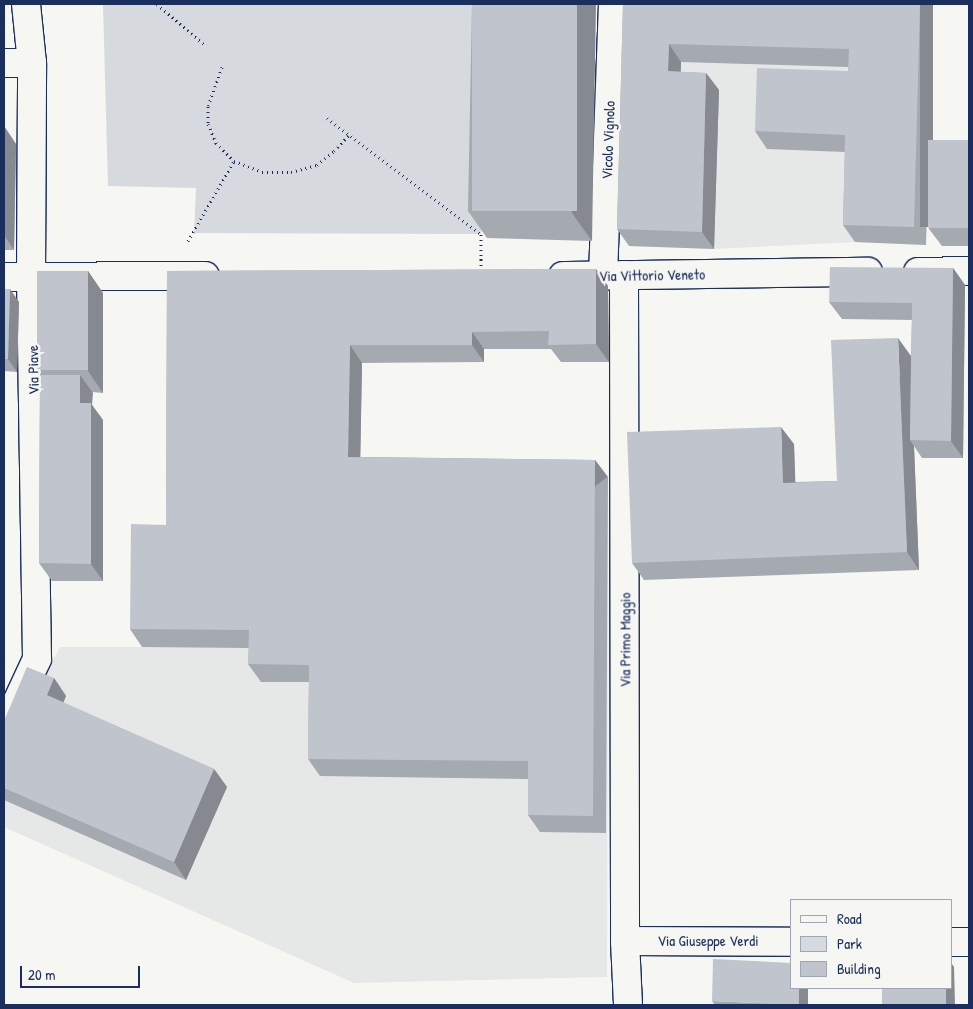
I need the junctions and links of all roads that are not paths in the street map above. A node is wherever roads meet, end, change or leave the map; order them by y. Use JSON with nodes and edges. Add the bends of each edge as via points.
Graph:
{"nodes":[{"id":1,"x":26,"y":4,"type":"edge"},
{"id":2,"x":614,"y":4,"type":"edge"},
{"id":3,"x":4,"y":63,"type":"edge"},
{"id":4,"x":32,"y":63,"type":"junction"},
{"id":5,"x":969,"y":271,"type":"edge"},
{"id":6,"x":226,"y":276,"type":"edge"},
{"id":7,"x":538,"y":276,"type":"edge"},
{"id":8,"x":614,"y":276,"type":"junction"},
{"id":9,"x":4,"y":277,"type":"edge"},
{"id":10,"x":31,"y":277,"type":"junction"},
{"id":11,"x":4,"y":730,"type":"edge"},
{"id":12,"x":625,"y":941,"type":"junction"},
{"id":13,"x":790,"y":942,"type":"edge"},
{"id":14,"x":953,"y":942,"type":"edge"},
{"id":15,"x":969,"y":942,"type":"edge"},
{"id":16,"x":628,"y":1005,"type":"edge"}],
"edges":[{"from":1,"to":4,"type":"street","name":"Via Piave"},
{"from":2,"to":8,"type":"street","name":"Vicolo Vignolo"},
{"from":3,"to":4,"type":"street"},
{"from":4,"to":10,"type":"street","name":"Via Piave"},
{"from":5,"to":8,"type":"street","name":"Via Vittorio Veneto"},
{"from":6,"to":10,"type":"street"},
{"from":7,"to":8,"type":"street","name":"Via Vittorio Veneto"},
{"from":8,"to":12,"type":"street","name":"Via Primo Maggio"},
{"from":9,"to":10,"type":"street"},
{"from":10,"to":11,"type":"street","name":"Via Piave","via":[[37,659]]},
{"from":12,"to":13,"type":"street","name":"Via Giuseppe Verdi"},
{"from":12,"to":16,"type":"street","name":"Via Primo Maggio"},
{"from":14,"to":15,"type":"street"}]}
